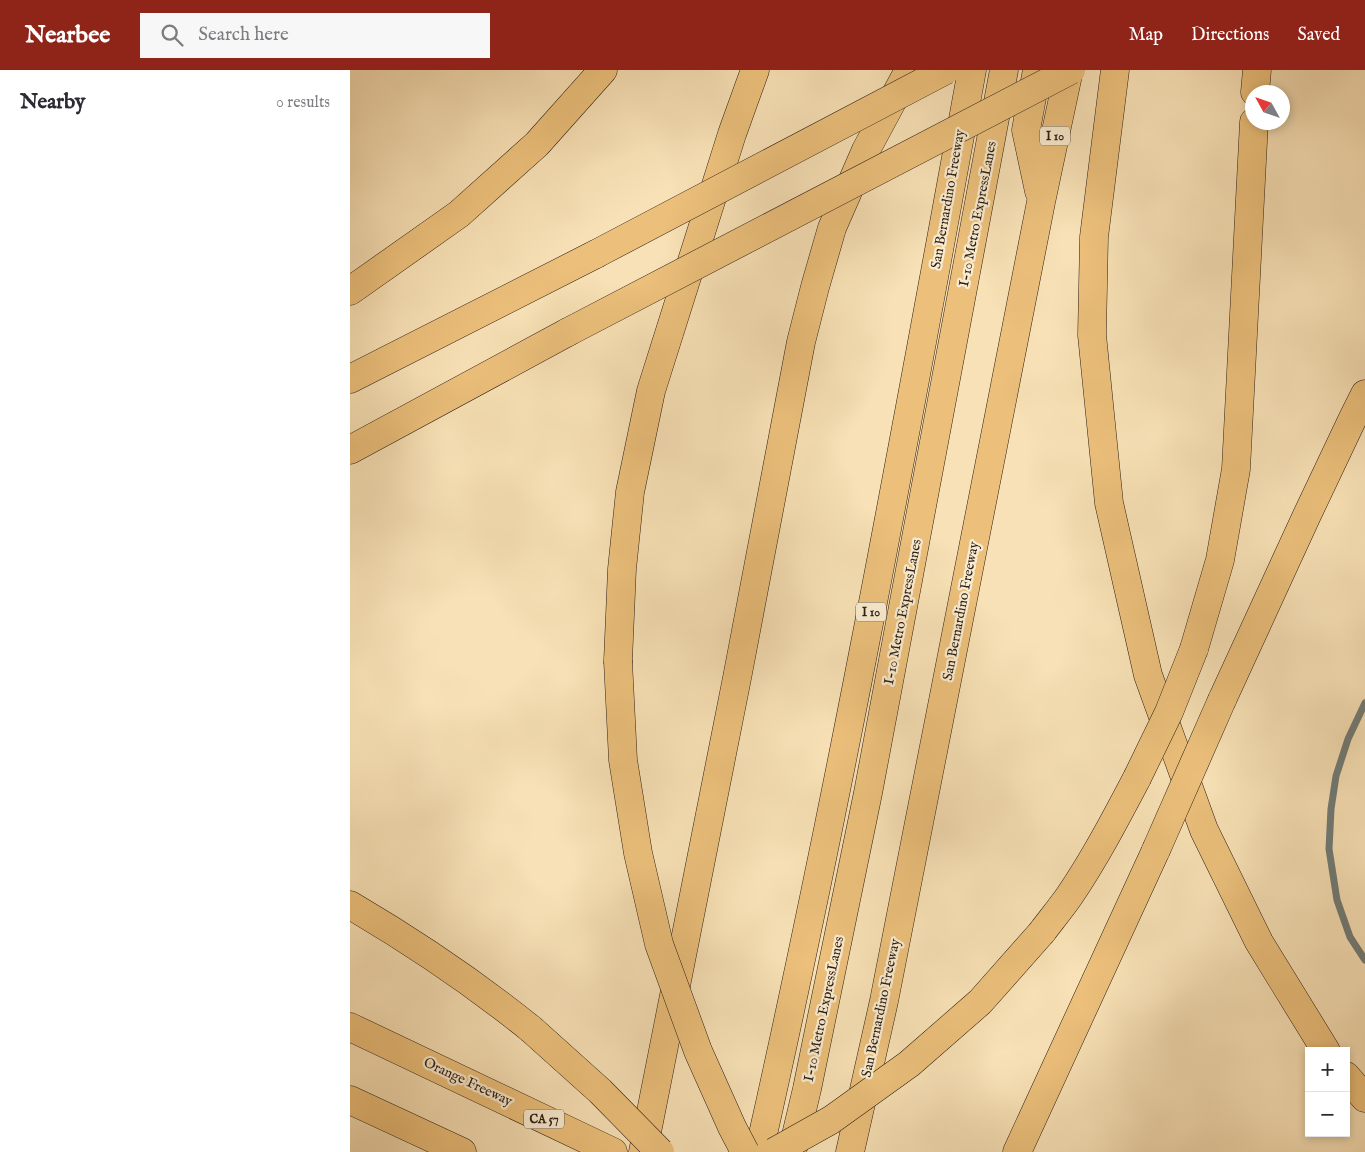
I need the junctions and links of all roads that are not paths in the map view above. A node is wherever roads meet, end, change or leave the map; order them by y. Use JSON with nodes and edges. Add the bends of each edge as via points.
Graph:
{"nodes":[{"id":1,"x":603,"y":70,"type":"edge"},
{"id":2,"x":755,"y":70,"type":"edge"},
{"id":3,"x":946,"y":70,"type":"edge"},
{"id":4,"x":972,"y":70,"type":"edge"},
{"id":5,"x":1004,"y":70,"type":"edge"},
{"id":6,"x":1037,"y":70,"type":"edge"},
{"id":7,"x":1070,"y":70,"type":"edge"},
{"id":8,"x":1115,"y":70,"type":"edge"},
{"id":9,"x":1256,"y":70,"type":"edge"},
{"id":10,"x":908,"y":72,"type":"edge"},
{"id":11,"x":1255,"y":85,"type":"edge"},
{"id":12,"x":1254,"y":130,"type":"edge"},
{"id":13,"x":1041,"y":202,"type":"junction"},
{"id":14,"x":350,"y":291,"type":"edge"},
{"id":15,"x":350,"y":379,"type":"edge"},
{"id":16,"x":1365,"y":394,"type":"edge"},
{"id":17,"x":350,"y":450,"type":"edge"},
{"id":18,"x":350,"y":905,"type":"edge"},
{"id":19,"x":350,"y":1027,"type":"edge"},
{"id":20,"x":1324,"y":1047,"type":"edge"},
{"id":21,"x":1350,"y":1081,"type":"edge"},
{"id":22,"x":1365,"y":1098,"type":"edge"},
{"id":23,"x":350,"y":1100,"type":"edge"},
{"id":24,"x":453,"y":1148,"type":"edge"},
{"id":25,"x":613,"y":1152,"type":"edge"},
{"id":26,"x":643,"y":1152,"type":"edge"},
{"id":27,"x":660,"y":1152,"type":"edge"},
{"id":28,"x":745,"y":1152,"type":"edge"},
{"id":29,"x":759,"y":1152,"type":"edge"},
{"id":30,"x":774,"y":1152,"type":"edge"},
{"id":31,"x":792,"y":1152,"type":"edge"},
{"id":32,"x":850,"y":1152,"type":"edge"},
{"id":33,"x":1017,"y":1152,"type":"edge"}],
"edges":[{"from":1,"to":14,"type":"highway","via":[[537,144],[460,214]]},
{"from":2,"to":28,"type":"highway","bridge":true,"via":[[651,391],[630,492],[622,569],[618,661],[623,760],[638,853],[659,944],[698,1051]]},
{"from":3,"to":15,"type":"highway","bridge":true},
{"from":4,"to":29,"type":"highway","name":"San Bernardino Freeway","number":"I 10","via":[[870,616]]},
{"from":5,"to":31,"type":"highway","name":"I-10 Metro ExpressLanes","via":[[870,784]]},
{"from":6,"to":13,"type":"highway","via":[[1026,130]]},
{"from":7,"to":13,"type":"highway","name":"San Bernardino Freeway","number":"I 10"},
{"from":7,"to":17,"type":"highway","bridge":true,"via":[[568,332]]},
{"from":8,"to":20,"type":"highway","via":[[1094,237],[1092,335],[1109,503],[1148,675],[1204,830],[1259,942]]},
{"from":9,"to":11,"type":"highway"},
{"from":10,"to":26,"type":"highway","via":[[866,150],[832,228],[801,342]]},
{"from":12,"to":30,"type":"highway","bridge":true,"via":[[1236,469],[1220,560],[1194,649],[1169,712],[1117,817],[1070,895],[980,1002],[909,1064],[831,1120]]},
{"from":13,"to":32,"type":"highway","name":"San Bernardino Freeway","number":"I 10","via":[[884,1001]]},
{"from":16,"to":33,"type":"highway","bridge":true},
{"from":18,"to":27,"type":"highway","bridge":true,"via":[[493,998],[600,1091]]},
{"from":19,"to":25,"type":"highway","name":"Orange Freeway","number":"CA 57"},
{"from":21,"to":22,"type":"highway"},
{"from":23,"to":24,"type":"highway"}]}
